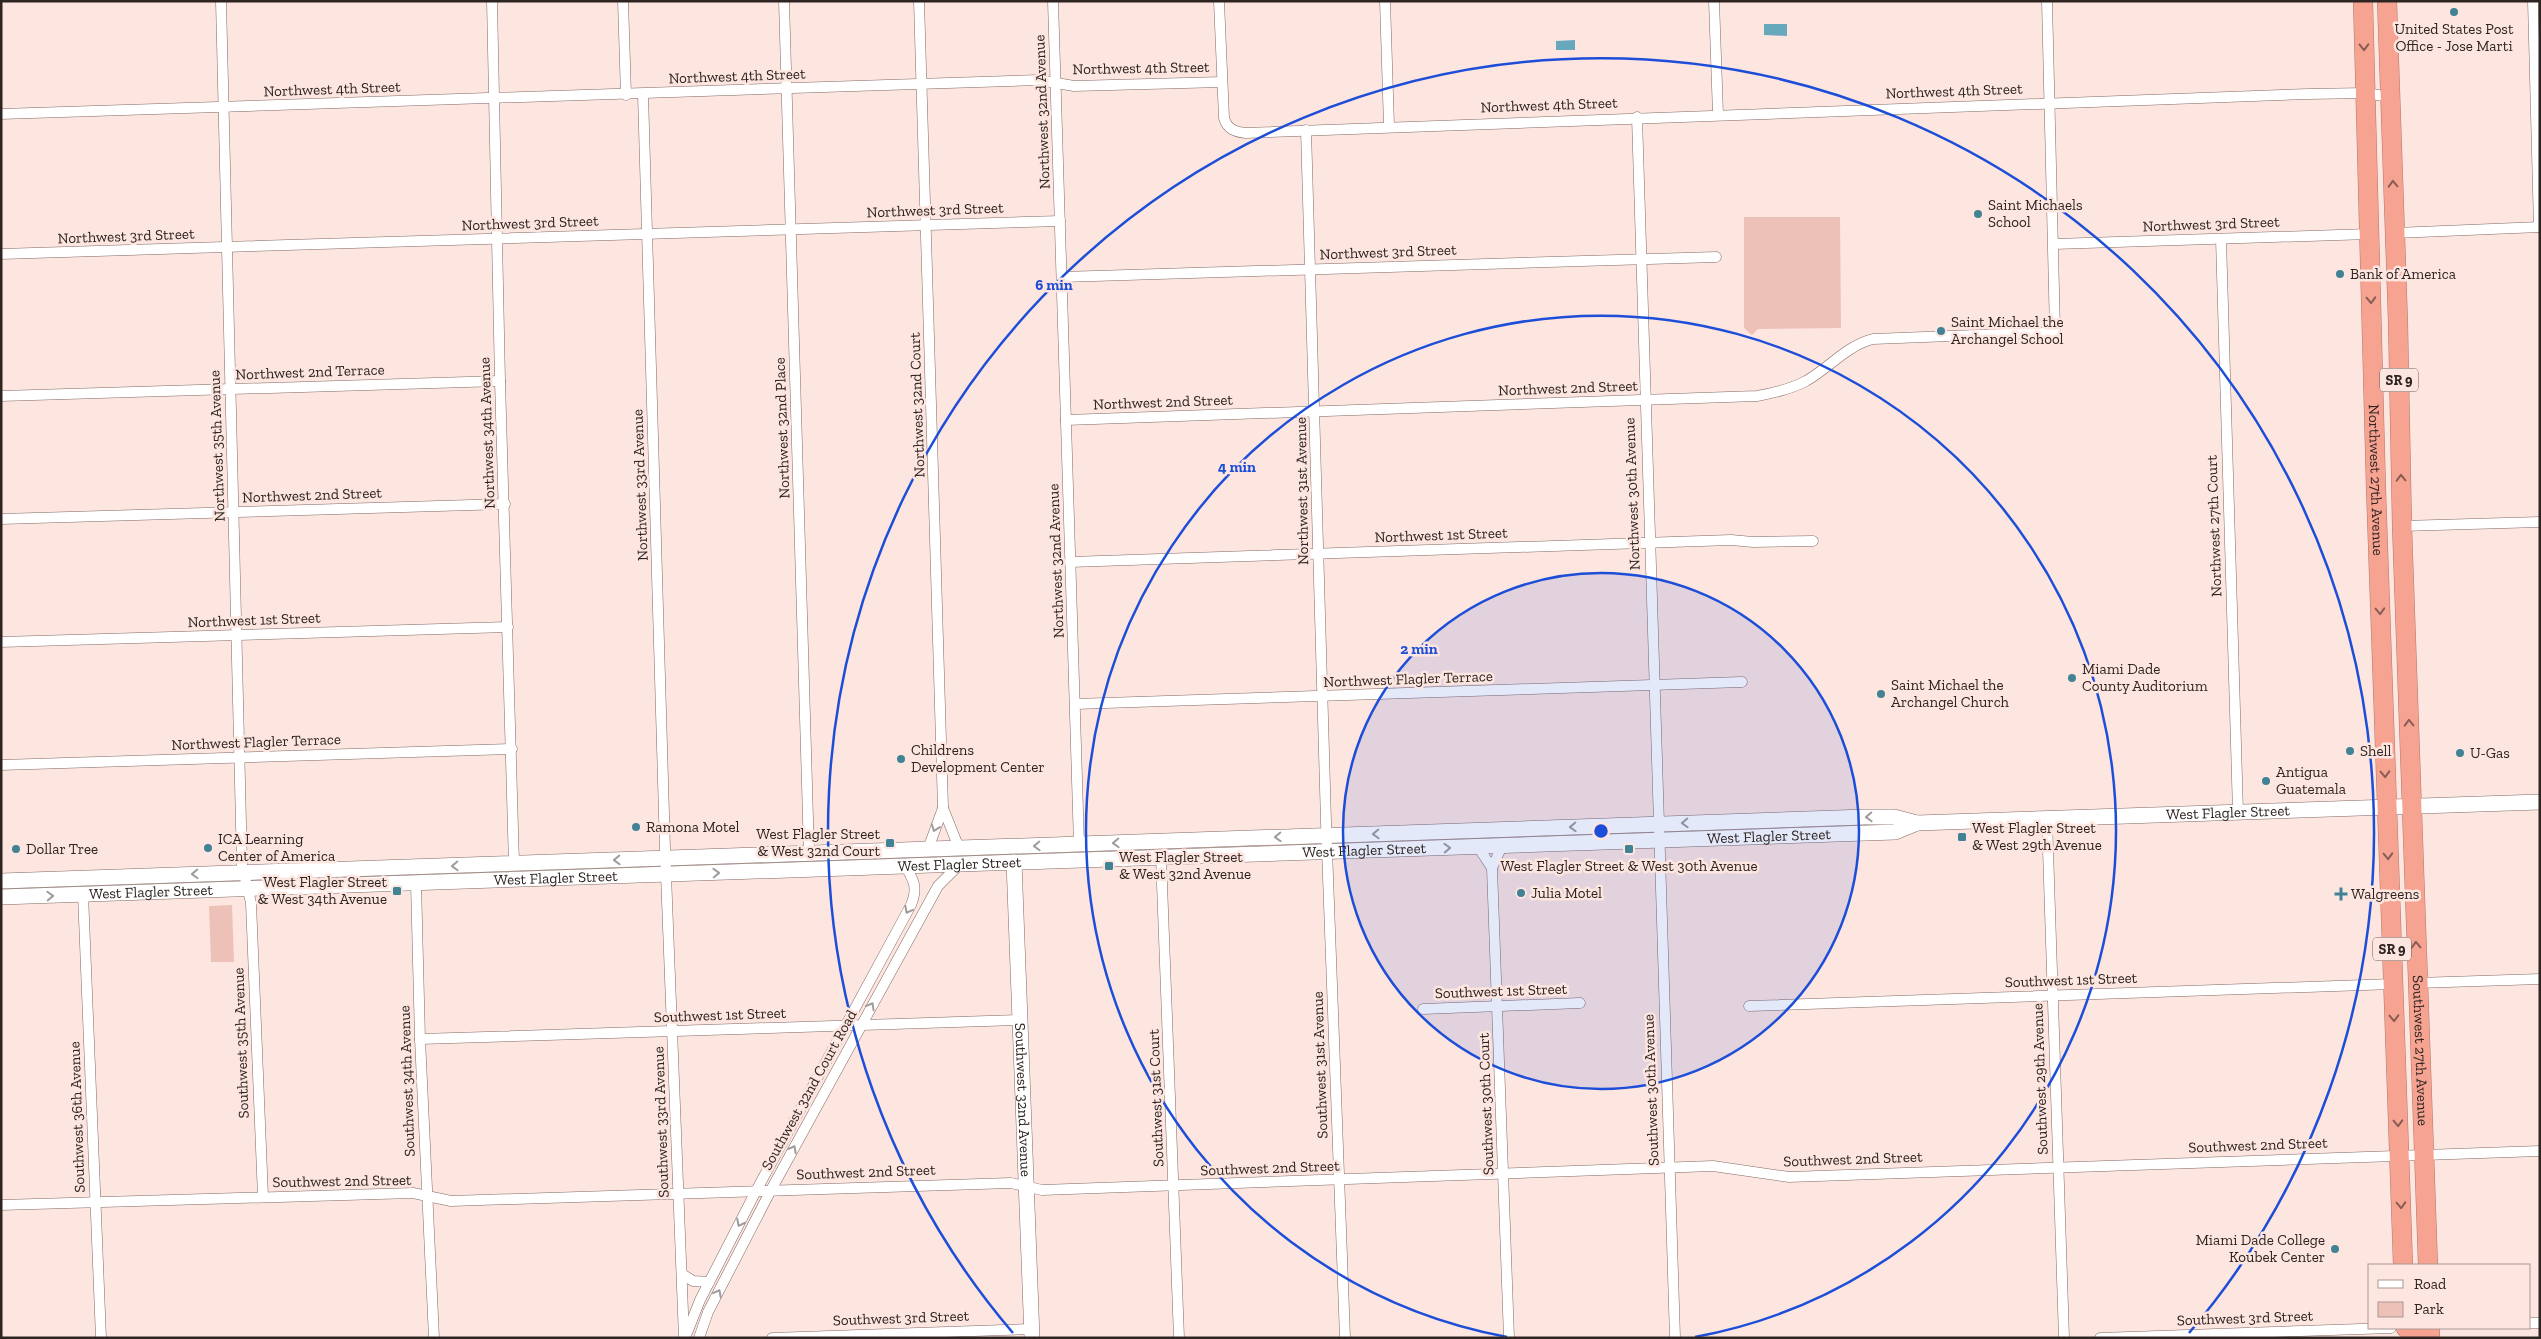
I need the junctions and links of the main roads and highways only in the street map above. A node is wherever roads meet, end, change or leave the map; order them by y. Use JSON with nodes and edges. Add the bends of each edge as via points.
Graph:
{"nodes":[{"id":1,"x":2363,"y":1,"type":"edge"},
{"id":2,"x":2387,"y":1,"type":"edge"},
{"id":3,"x":2367,"y":145,"type":"junction"},
{"id":4,"x":2395,"y":233,"type":"junction"},
{"id":5,"x":2369,"y":234,"type":"junction"},
{"id":6,"x":2398,"y":330,"type":"junction"},
{"id":7,"x":2377,"y":504,"type":"junction"},
{"id":8,"x":2402,"y":526,"type":"junction"},
{"id":9,"x":2378,"y":544,"type":"junction"},
{"id":10,"x":2540,"y":802,"type":"edge"},
{"id":11,"x":2412,"y":806,"type":"junction"},
{"id":12,"x":2386,"y":807,"type":"junction"},
{"id":13,"x":1818,"y":819,"type":"junction"},
{"id":14,"x":1917,"y":823,"type":"junction"},
{"id":15,"x":1790,"y":835,"type":"junction"},
{"id":16,"x":1079,"y":844,"type":"junction"},
{"id":17,"x":995,"y":847,"type":"junction"},
{"id":18,"x":1092,"y":859,"type":"junction"},
{"id":19,"x":1014,"y":862,"type":"junction"},
{"id":20,"x":1,"y":881,"type":"edge"},
{"id":21,"x":1,"y":897,"type":"edge"},
{"id":22,"x":2403,"y":1264,"type":"edge"},
{"id":23,"x":2428,"y":1264,"type":"edge"},
{"id":24,"x":2406,"y":1329,"type":"edge"},
{"id":25,"x":1031,"y":1333,"type":"edge"},
{"id":26,"x":2418,"y":1338,"type":"edge"}],
"edges":[{"from":1,"to":3,"type":"highway","name":"Northwest 27th Avenue","number":"SR 9","one_way":true},
{"from":4,"to":2,"type":"highway","name":"Northwest 27th Avenue","number":"SR 9","one_way":true},
{"from":3,"to":4,"type":"highway","via":[[2377,169],[2380,218],[2387,230]]},
{"from":3,"to":5,"type":"highway","name":"Northwest 27th Avenue","number":"SR 9"},
{"from":4,"to":6,"type":"highway","name":"Northwest 27th Avenue","number":"SR 9"},
{"from":5,"to":6,"type":"highway","via":[[2384,248],[2389,318],[2391,326]]},
{"from":5,"to":7,"type":"highway","name":"Northwest 27th Avenue","number":"SR 9","one_way":true},
{"from":8,"to":6,"type":"highway","name":"Northwest 27th Avenue","number":"SR 9","one_way":true},
{"from":7,"to":8,"type":"highway"},
{"from":7,"to":9,"type":"highway","name":"Northwest 27th Avenue","number":"SR 9"},
{"from":8,"to":9,"type":"highway"},
{"from":11,"to":8,"type":"highway","name":"Northwest 27th Avenue","number":"SR 9","one_way":true},
{"from":9,"to":12,"type":"highway","name":"Northwest 27th Avenue","number":"SR 9","one_way":true},
{"from":10,"to":11,"type":"main road","name":"West Flagler Street"},
{"from":11,"to":12,"type":"main road","name":"West Flagler Street"},
{"from":23,"to":11,"type":"highway","name":"Southwest 27th Avenue","number":"SR 9","one_way":true},
{"from":12,"to":14,"type":"main road","name":"West Flagler Street"},
{"from":12,"to":22,"type":"highway","name":"Southwest 27th Avenue","number":"SR 9","one_way":true},
{"from":14,"to":13,"type":"main road","name":"West Flagler Street","one_way":true,"via":[[1894,816]]},
{"from":13,"to":15,"type":"main road","via":[[1806,829]]},
{"from":13,"to":16,"type":"main road","name":"West Flagler Street","one_way":true},
{"from":14,"to":15,"type":"main road","name":"West Flagler Street","via":[[1895,832]]},
{"from":18,"to":15,"type":"main road","name":"West Flagler Street","one_way":true},
{"from":16,"to":17,"type":"main road","name":"West Flagler Street","one_way":true},
{"from":16,"to":18,"type":"main road"},
{"from":17,"to":19,"type":"main road"},
{"from":17,"to":20,"type":"main road","name":"West Flagler Street","one_way":true},
{"from":18,"to":19,"type":"main road","name":"West Flagler Street"},
{"from":21,"to":19,"type":"main road","name":"West Flagler Street","one_way":true},
{"from":19,"to":25,"type":"main road","name":"Southwest 32nd Avenue"},
{"from":24,"to":26,"type":"highway"}]}
